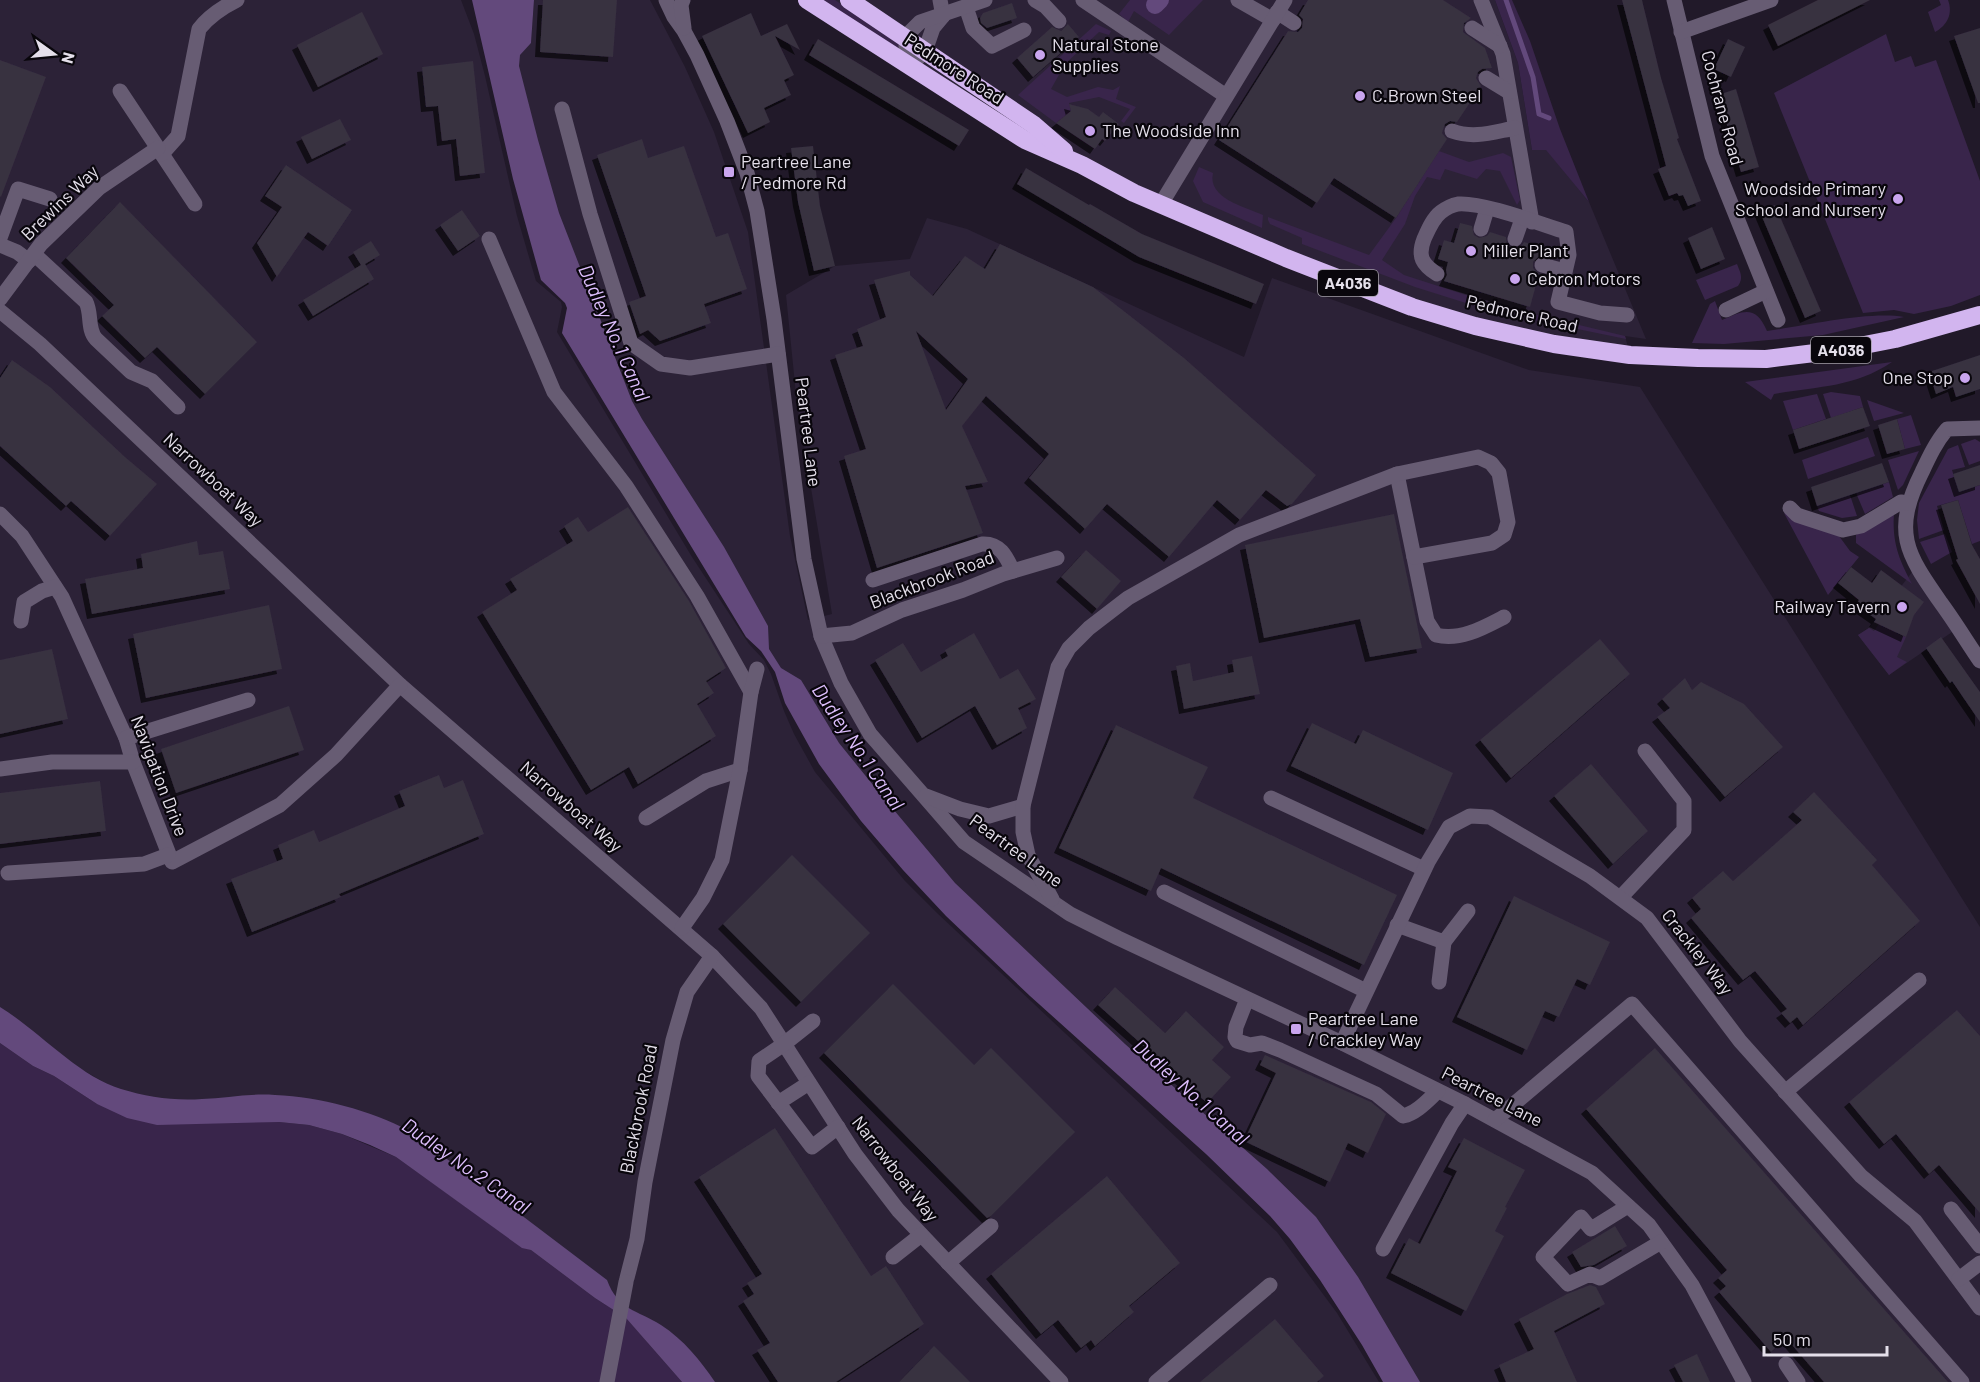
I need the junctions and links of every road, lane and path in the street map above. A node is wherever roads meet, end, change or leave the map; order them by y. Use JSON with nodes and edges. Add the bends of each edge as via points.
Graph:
{"nodes":[{"id":1,"x":237,"y":0,"type":"edge"},
{"id":2,"x":666,"y":0,"type":"edge"},
{"id":3,"x":683,"y":0,"type":"edge"},
{"id":4,"x":807,"y":0,"type":"edge"},
{"id":5,"x":849,"y":0,"type":"edge"},
{"id":6,"x":940,"y":0,"type":"edge"},
{"id":7,"x":985,"y":0,"type":"edge"},
{"id":8,"x":1035,"y":0,"type":"edge"},
{"id":9,"x":1083,"y":0,"type":"edge"},
{"id":10,"x":1238,"y":0,"type":"edge"},
{"id":11,"x":1481,"y":0,"type":"edge"},
{"id":12,"x":1674,"y":0,"type":"edge"},
{"id":13,"x":1771,"y":0,"type":"edge"},
{"id":14,"x":966,"y":7,"type":"junction"},
{"id":15,"x":1277,"y":12,"type":"edge"},
{"id":16,"x":943,"y":16,"type":"junction"},
{"id":17,"x":1059,"y":21,"type":"dead end"},
{"id":18,"x":1294,"y":23,"type":"dead end"},
{"id":19,"x":1472,"y":28,"type":"dead end"},
{"id":20,"x":1024,"y":30,"type":"dead end"},
{"id":21,"x":684,"y":31,"type":"junction"},
{"id":22,"x":1681,"y":32,"type":"junction"},
{"id":23,"x":907,"y":38,"type":"junction"},
{"id":24,"x":1500,"y":46,"type":"junction"},
{"id":25,"x":925,"y":51,"type":"junction"},
{"id":26,"x":910,"y":66,"type":"junction"},
{"id":27,"x":1486,"y":78,"type":"dead end"},
{"id":28,"x":120,"y":91,"type":"dead end"},
{"id":29,"x":1509,"y":92,"type":"junction"},
{"id":30,"x":1226,"y":96,"type":"junction"},
{"id":31,"x":562,"y":109,"type":"dead end"},
{"id":32,"x":1213,"y":116,"type":"junction"},
{"id":33,"x":1515,"y":128,"type":"junction"},
{"id":34,"x":1452,"y":131,"type":"dead end"},
{"id":35,"x":160,"y":151,"type":"junction"},
{"id":36,"x":1082,"y":165,"type":"junction"},
{"id":37,"x":50,"y":199,"type":"dead end"},
{"id":38,"x":195,"y":204,"type":"dead end"},
{"id":39,"x":1161,"y":204,"type":"junction"},
{"id":40,"x":1487,"y":208,"type":"junction"},
{"id":41,"x":1527,"y":220,"type":"junction"},
{"id":42,"x":1481,"y":229,"type":"dead end"},
{"id":43,"x":0,"y":238,"type":"edge"},
{"id":44,"x":489,"y":239,"type":"dead end"},
{"id":45,"x":1515,"y":239,"type":"dead end"},
{"id":46,"x":0,"y":245,"type":"edge"},
{"id":47,"x":32,"y":257,"type":"junction"},
{"id":48,"x":1542,"y":264,"type":"dead end"},
{"id":49,"x":1565,"y":271,"type":"junction"},
{"id":50,"x":1437,"y":274,"type":"dead end"},
{"id":51,"x":1766,"y":291,"type":"junction"},
{"id":52,"x":0,"y":299,"type":"edge"},
{"id":53,"x":1726,"y":310,"type":"dead end"},
{"id":54,"x":0,"y":311,"type":"edge"},
{"id":55,"x":1627,"y":315,"type":"dead end"},
{"id":56,"x":1980,"y":315,"type":"edge"},
{"id":57,"x":1778,"y":320,"type":"dead end"},
{"id":58,"x":777,"y":354,"type":"junction"},
{"id":59,"x":178,"y":407,"type":"dead end"},
{"id":60,"x":1980,"y":428,"type":"edge"},
{"id":61,"x":1397,"y":474,"type":"junction"},
{"id":62,"x":1908,"y":503,"type":"junction"},
{"id":63,"x":1790,"y":508,"type":"dead end"},
{"id":64,"x":0,"y":514,"type":"edge"},
{"id":65,"x":1414,"y":557,"type":"junction"},
{"id":66,"x":1057,"y":558,"type":"dead end"},
{"id":67,"x":1013,"y":571,"type":"junction"},
{"id":68,"x":873,"y":580,"type":"dead end"},
{"id":69,"x":55,"y":587,"type":"junction"},
{"id":70,"x":1504,"y":617,"type":"dead end"},
{"id":71,"x":21,"y":621,"type":"dead end"},
{"id":72,"x":821,"y":636,"type":"junction"},
{"id":73,"x":1980,"y":661,"type":"edge"},
{"id":74,"x":757,"y":669,"type":"dead end"},
{"id":75,"x":400,"y":685,"type":"junction"},
{"id":76,"x":751,"y":692,"type":"junction"},
{"id":77,"x":248,"y":700,"type":"dead end"},
{"id":78,"x":126,"y":738,"type":"junction"},
{"id":79,"x":1645,"y":751,"type":"dead end"},
{"id":80,"x":133,"y":762,"type":"junction"},
{"id":81,"x":0,"y":769,"type":"edge"},
{"id":82,"x":740,"y":770,"type":"junction"},
{"id":83,"x":920,"y":794,"type":"junction"},
{"id":84,"x":1271,"y":798,"type":"dead end"},
{"id":85,"x":1023,"y":806,"type":"junction"},
{"id":86,"x":646,"y":818,"type":"dead end"},
{"id":87,"x":168,"y":855,"type":"junction"},
{"id":88,"x":1424,"y":869,"type":"junction"},
{"id":89,"x":8,"y":873,"type":"dead end"},
{"id":90,"x":1164,"y":892,"type":"dead end"},
{"id":91,"x":1621,"y":897,"type":"junction"},
{"id":92,"x":1053,"y":902,"type":"junction"},
{"id":93,"x":1468,"y":911,"type":"dead end"},
{"id":94,"x":1397,"y":925,"type":"junction"},
{"id":95,"x":682,"y":928,"type":"junction"},
{"id":96,"x":1444,"y":942,"type":"junction"},
{"id":97,"x":712,"y":956,"type":"junction"},
{"id":98,"x":1919,"y":980,"type":"dead end"},
{"id":99,"x":1439,"y":982,"type":"dead end"},
{"id":100,"x":1366,"y":991,"type":"junction"},
{"id":101,"x":1248,"y":999,"type":"junction"},
{"id":102,"x":813,"y":1021,"type":"dead end"},
{"id":103,"x":1342,"y":1043,"type":"junction"},
{"id":104,"x":784,"y":1044,"type":"junction"},
{"id":105,"x":809,"y":1083,"type":"junction"},
{"id":106,"x":1438,"y":1091,"type":"junction"},
{"id":107,"x":1785,"y":1092,"type":"junction"},
{"id":108,"x":778,"y":1103,"type":"junction"},
{"id":109,"x":1465,"y":1104,"type":"junction"},
{"id":110,"x":1495,"y":1120,"type":"junction"},
{"id":111,"x":837,"y":1127,"type":"junction"},
{"id":112,"x":1628,"y":1206,"type":"junction"},
{"id":113,"x":1951,"y":1209,"type":"dead end"},
{"id":114,"x":991,"y":1226,"type":"dead end"},
{"id":115,"x":921,"y":1235,"type":"junction"},
{"id":116,"x":1661,"y":1242,"type":"junction"},
{"id":117,"x":1980,"y":1246,"type":"edge"},
{"id":118,"x":1383,"y":1249,"type":"dead end"},
{"id":119,"x":893,"y":1257,"type":"dead end"},
{"id":120,"x":948,"y":1263,"type":"junction"},
{"id":121,"x":1980,"y":1263,"type":"edge"},
{"id":122,"x":1959,"y":1279,"type":"junction"},
{"id":123,"x":1270,"y":1285,"type":"dead end"},
{"id":124,"x":1980,"y":1308,"type":"edge"},
{"id":125,"x":1786,"y":1364,"type":"dead end"},
{"id":126,"x":607,"y":1382,"type":"edge"},
{"id":127,"x":1061,"y":1382,"type":"edge"},
{"id":128,"x":1156,"y":1382,"type":"edge"},
{"id":129,"x":1744,"y":1382,"type":"edge"},
{"id":130,"x":1798,"y":1382,"type":"edge"},
{"id":131,"x":1962,"y":1382,"type":"edge"}],
"edges":[{"from":1,"to":35,"type":"street","via":[[199,29],[178,136]]},
{"from":2,"to":21,"type":"street","name":"Peartree Lane"},
{"from":3,"to":21,"type":"street","name":"Peartree Lane"},
{"from":4,"to":26,"type":"highway","name":"Pedmore Road","number":"A4036"},
{"from":5,"to":23,"type":"highway","name":"Pedmore Road","number":"A4036"},
{"from":6,"to":16,"type":"street"},
{"from":7,"to":14,"type":"street"},
{"from":8,"to":17,"type":"street"},
{"from":9,"to":30,"type":"street"},
{"from":10,"to":15,"type":"street"},
{"from":11,"to":24,"type":"street"},
{"from":12,"to":22,"type":"street","name":"Cochrane Road"},
{"from":13,"to":22,"type":"street"},
{"from":14,"to":16,"type":"street"},
{"from":14,"to":20,"type":"street","via":[[973,28],[992,46]]},
{"from":15,"to":18,"type":"street"},
{"from":15,"to":30,"type":"street"},
{"from":15,"to":32,"type":"street","via":[[1272,36],[1225,110]]},
{"from":16,"to":23,"type":"street","via":[[920,22]]},
{"from":16,"to":25,"type":"street","via":[[933,28]]},
{"from":19,"to":24,"type":"street"},
{"from":21,"to":58,"type":"street","name":"Peartree Lane","via":[[747,173]]},
{"from":22,"to":51,"type":"street","name":"Cochrane Road","via":[[1712,156]]},
{"from":23,"to":25,"type":"highway","name":"Pedmore Road","number":"A4036"},
{"from":23,"to":26,"type":"street"},
{"from":24,"to":29,"type":"street"},
{"from":25,"to":26,"type":"street"},
{"from":25,"to":36,"type":"highway","name":"Pedmore Road","number":"A4036","via":[[1034,125]]},
{"from":26,"to":36,"type":"highway","name":"Pedmore Road","number":"A4036","via":[[1024,140]]},
{"from":27,"to":29,"type":"street"},
{"from":28,"to":35,"type":"street"},
{"from":29,"to":33,"type":"street"},
{"from":30,"to":32,"type":"street"},
{"from":31,"to":58,"type":"street","via":[[631,343],[661,364],[690,368]]},
{"from":32,"to":39,"type":"street"},
{"from":33,"to":34,"type":"street","via":[[1480,135]]},
{"from":33,"to":41,"type":"street"},
{"from":35,"to":38,"type":"street"},
{"from":35,"to":47,"type":"street","name":"Brewins Way","via":[[99,188]]},
{"from":36,"to":39,"type":"highway","name":"Pedmore Road","number":"A4036"},
{"from":37,"to":43,"type":"street","via":[[18,189]]},
{"from":39,"to":56,"type":"highway","name":"Pedmore Road","number":"A4036","via":[[1412,307],[1527,339],[1630,355],[1766,358],[1839,350],[1915,335]]},
{"from":40,"to":41,"type":"street"},
{"from":40,"to":42,"type":"street"},
{"from":40,"to":50,"type":"street","via":[[1456,204],[1440,212],[1428,228],[1421,257],[1426,267]]},
{"from":41,"to":45,"type":"street"},
{"from":41,"to":49,"type":"street","via":[[1566,232],[1569,255]]},
{"from":44,"to":76,"type":"street","via":[[554,392],[626,486],[697,596]]},
{"from":46,"to":47,"type":"street"},
{"from":47,"to":52,"type":"street","name":"Brewins Way"},
{"from":47,"to":59,"type":"street","via":[[86,302],[92,335],[131,372],[152,381]]},
{"from":48,"to":49,"type":"street"},
{"from":49,"to":55,"type":"street","via":[[1558,302],[1600,313]]},
{"from":51,"to":53,"type":"street"},
{"from":51,"to":57,"type":"street","name":"Cochrane Road"},
{"from":54,"to":75,"type":"street","name":"Narrowboat Way","via":[[57,360]]},
{"from":58,"to":72,"type":"street","name":"Peartree Lane","via":[[804,559]]},
{"from":60,"to":62,"type":"street","via":[[1947,429]]},
{"from":61,"to":65,"type":"street"},
{"from":61,"to":65,"type":"street","via":[[1478,457],[1491,463],[1499,473],[1508,522],[1504,535],[1492,543]]},
{"from":61,"to":85,"type":"street","via":[[1239,535],[1128,598],[1089,628],[1069,648],[1058,667]]},
{"from":62,"to":63,"type":"street","via":[[1901,502],[1861,526],[1843,530]]},
{"from":62,"to":73,"type":"street","via":[[1907,543],[1916,567]]},
{"from":64,"to":69,"type":"street","name":"Navigation Drive","via":[[22,536]]},
{"from":65,"to":70,"type":"street","via":[[1427,621],[1436,635],[1447,638],[1478,630]]},
{"from":66,"to":67,"type":"street","name":"Blackbrook Road"},
{"from":67,"to":68,"type":"street","via":[[997,546],[982,543]]},
{"from":67,"to":72,"type":"street","name":"Blackbrook Road","via":[[902,610],[852,633]]},
{"from":69,"to":71,"type":"street","via":[[24,602]]},
{"from":69,"to":78,"type":"street","name":"Navigation Drive"},
{"from":72,"to":83,"type":"street","name":"Peartree Lane","via":[[841,683],[870,734]]},
{"from":74,"to":76,"type":"street"},
{"from":75,"to":87,"type":"street","name":"Navigation Drive","via":[[336,755],[280,805],[172,862]]},
{"from":75,"to":95,"type":"street","name":"Narrowboat Way"},
{"from":76,"to":82,"type":"street"},
{"from":77,"to":78,"type":"street"},
{"from":78,"to":80,"type":"street","name":"Navigation Drive"},
{"from":79,"to":91,"type":"street","via":[[1684,801],[1684,830]]},
{"from":80,"to":81,"type":"street","via":[[52,762]]},
{"from":80,"to":87,"type":"street","name":"Navigation Drive"},
{"from":82,"to":86,"type":"street","via":[[706,781]]},
{"from":82,"to":95,"type":"street","via":[[722,860]]},
{"from":83,"to":85,"type":"street","via":[[989,816]]},
{"from":83,"to":92,"type":"street","name":"Peartree Lane","via":[[964,842]]},
{"from":84,"to":88,"type":"street"},
{"from":85,"to":92,"type":"street","via":[[1028,855]]},
{"from":87,"to":89,"type":"street","via":[[144,864]]},
{"from":88,"to":91,"type":"street","name":"Crackley Way","via":[[1449,827],[1470,816],[1490,817]]},
{"from":88,"to":94,"type":"street","name":"Crackley Way"},
{"from":90,"to":100,"type":"street"},
{"from":91,"to":107,"type":"street","name":"Crackley Way","via":[[1647,918],[1740,1041]]},
{"from":92,"to":101,"type":"street","name":"Peartree Lane","via":[[1118,938]]},
{"from":93,"to":96,"type":"street"},
{"from":94,"to":96,"type":"street"},
{"from":94,"to":100,"type":"street","name":"Crackley Way"},
{"from":95,"to":97,"type":"street","name":"Narrowboat Way"},
{"from":96,"to":99,"type":"street"},
{"from":97,"to":104,"type":"street","name":"Narrowboat Way","via":[[761,1008]]},
{"from":97,"to":126,"type":"street","name":"Blackbrook Road","via":[[687,992],[673,1040]]},
{"from":98,"to":107,"type":"street"},
{"from":100,"to":103,"type":"street","name":"Crackley Way"},
{"from":101,"to":103,"type":"street","name":"Peartree Lane"},
{"from":101,"to":106,"type":"street","via":[[1236,1027],[1237,1041],[1262,1043],[1291,1054],[1376,1094],[1403,1116]]},
{"from":102,"to":104,"type":"street"},
{"from":103,"to":106,"type":"street","name":"Peartree Lane"},
{"from":104,"to":105,"type":"street","name":"Narrowboat Way"},
{"from":104,"to":108,"type":"street","via":[[759,1061],[758,1076]]},
{"from":105,"to":108,"type":"street"},
{"from":105,"to":111,"type":"street","name":"Narrowboat Way"},
{"from":106,"to":109,"type":"street","name":"Peartree Lane"},
{"from":107,"to":122,"type":"street","name":"Crackley Way","via":[[1861,1176],[1915,1221]]},
{"from":108,"to":111,"type":"street","via":[[812,1147]]},
{"from":109,"to":110,"type":"street","name":"Peartree Lane"},
{"from":109,"to":118,"type":"street"},
{"from":110,"to":112,"type":"street","name":"Peartree Lane","via":[[1592,1173]]},
{"from":110,"to":131,"type":"street","via":[[1632,1004]]},
{"from":111,"to":115,"type":"street","name":"Narrowboat Way"},
{"from":112,"to":116,"type":"street","name":"Peartree Lane"},
{"from":112,"to":116,"type":"street","via":[[1591,1229],[1581,1217],[1543,1257],[1568,1284],[1590,1274],[1600,1278]]},
{"from":113,"to":117,"type":"street"},
{"from":114,"to":120,"type":"street"},
{"from":115,"to":119,"type":"street"},
{"from":115,"to":120,"type":"street","name":"Narrowboat Way"},
{"from":116,"to":129,"type":"street","name":"Peartree Lane","via":[[1692,1285]]},
{"from":120,"to":127,"type":"street","name":"Narrowboat Way"},
{"from":121,"to":122,"type":"street"},
{"from":122,"to":124,"type":"street","name":"Crackley Way"},
{"from":123,"to":128,"type":"street"},
{"from":125,"to":130,"type":"street"}]}
